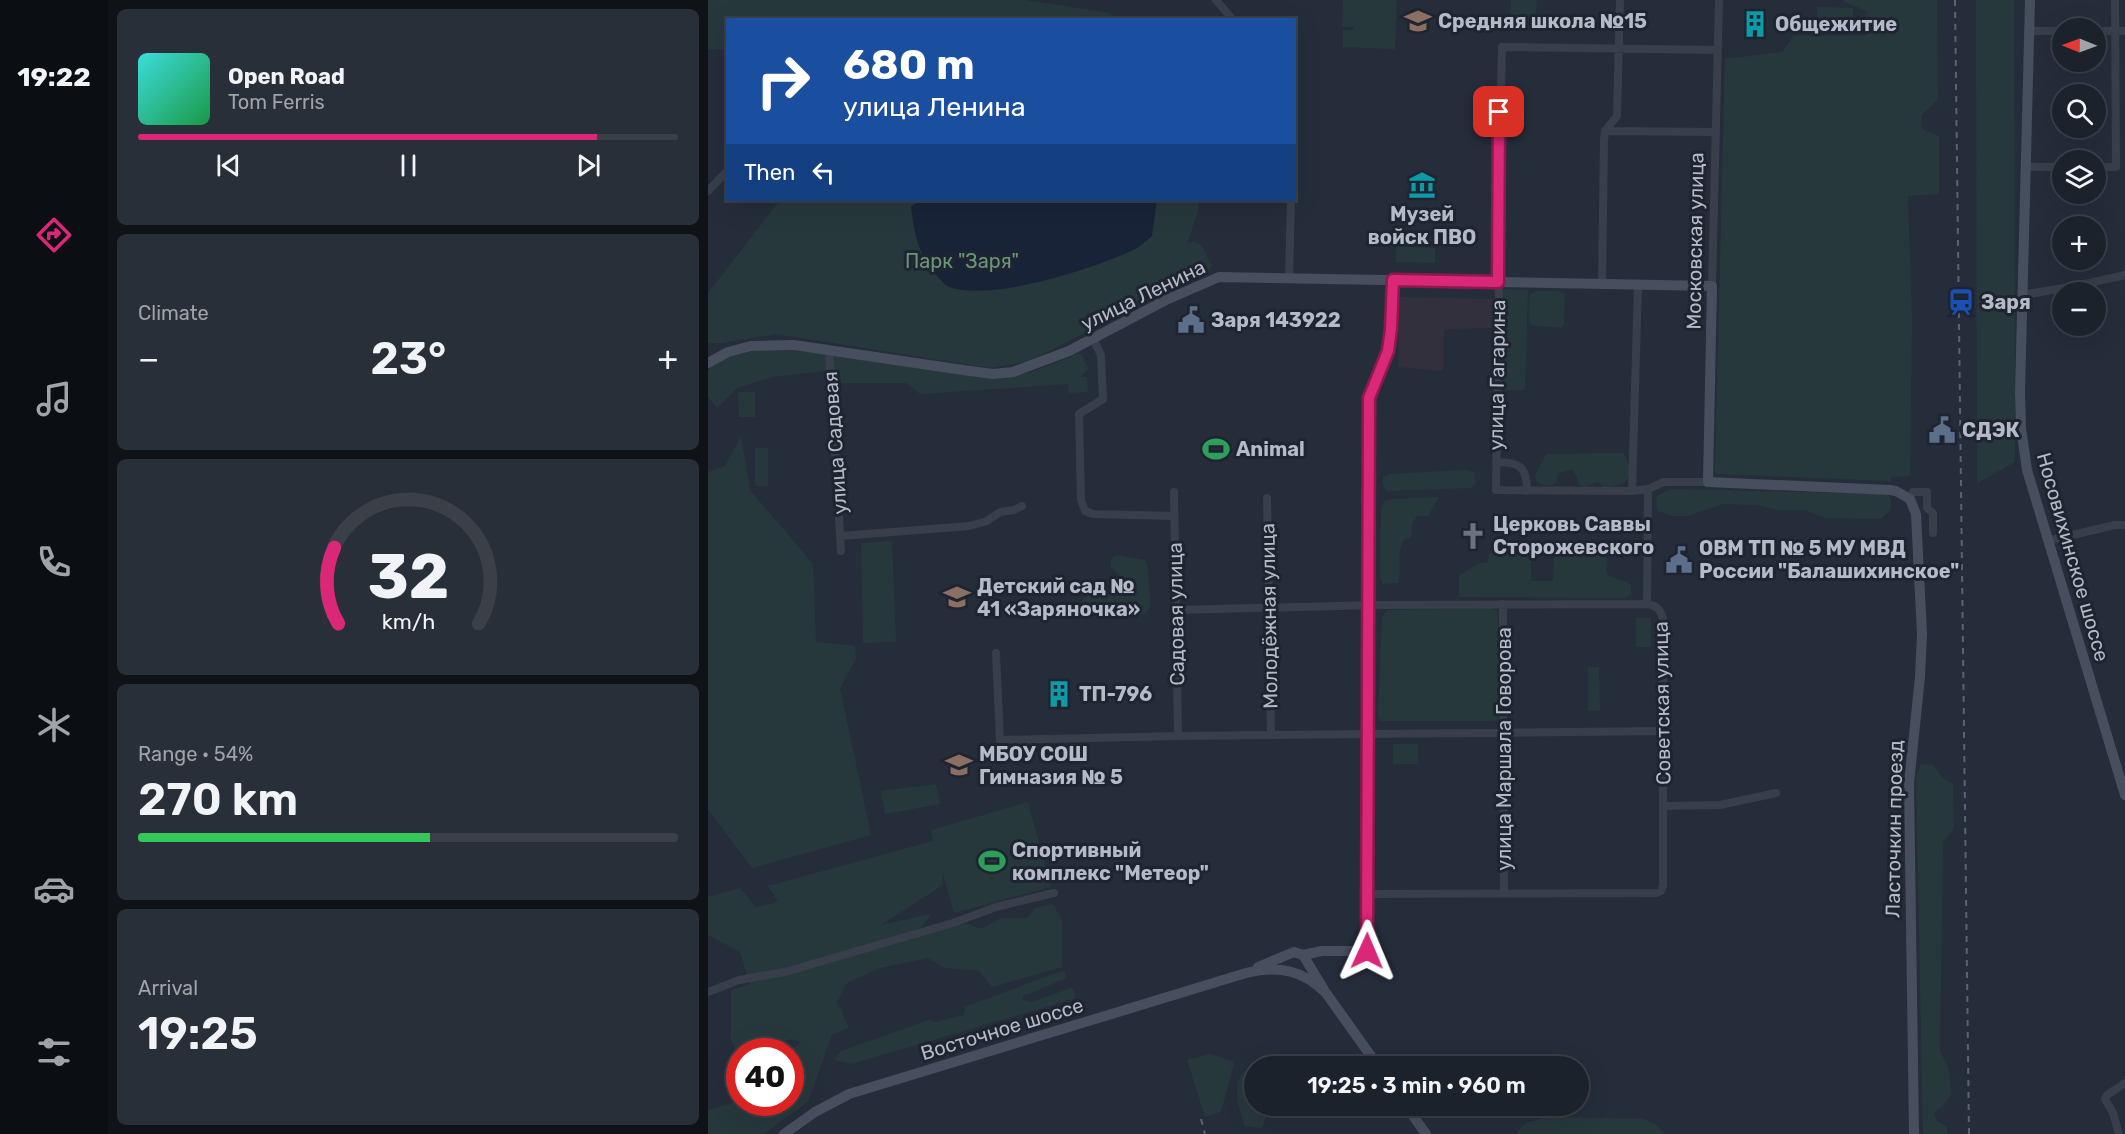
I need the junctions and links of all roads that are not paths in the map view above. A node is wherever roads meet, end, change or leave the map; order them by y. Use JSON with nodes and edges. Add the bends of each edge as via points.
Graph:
{"nodes":[{"id":1,"x":1216,"y":0,"type":"edge"},
{"id":2,"x":1620,"y":0,"type":"edge"},
{"id":3,"x":1719,"y":0,"type":"edge"},
{"id":4,"x":2030,"y":0,"type":"edge"},
{"id":5,"x":2115,"y":0,"type":"edge"},
{"id":6,"x":1231,"y":18,"type":"edge"},
{"id":7,"x":2030,"y":31,"type":"junction"},
{"id":8,"x":2052,"y":31,"type":"edge"},
{"id":9,"x":2106,"y":31,"type":"edge"},
{"id":10,"x":2115,"y":31,"type":"junction"},
{"id":11,"x":2125,"y":31,"type":"edge"},
{"id":12,"x":1619,"y":49,"type":"junction"},
{"id":13,"x":1718,"y":50,"type":"junction"},
{"id":14,"x":1605,"y":131,"type":"junction"},
{"id":15,"x":1716,"y":132,"type":"junction"},
{"id":16,"x":2025,"y":167,"type":"junction"},
{"id":17,"x":2052,"y":167,"type":"edge"},
{"id":18,"x":2106,"y":167,"type":"edge"},
{"id":19,"x":726,"y":172,"type":"edge"},
{"id":20,"x":708,"y":191,"type":"edge"},
{"id":21,"x":1291,"y":201,"type":"edge"},
{"id":22,"x":2125,"y":275,"type":"edge"},
{"id":23,"x":1289,"y":278,"type":"junction"},
{"id":24,"x":1393,"y":280,"type":"junction"},
{"id":25,"x":1498,"y":282,"type":"junction"},
{"id":26,"x":1602,"y":284,"type":"junction"},
{"id":27,"x":1638,"y":285,"type":"junction"},
{"id":28,"x":1712,"y":286,"type":"junction"},
{"id":29,"x":2022,"y":296,"type":"junction"},
{"id":30,"x":1093,"y":339,"type":"junction"},
{"id":31,"x":830,"y":350,"type":"junction"},
{"id":32,"x":708,"y":363,"type":"edge"},
{"id":33,"x":1496,"y":462,"type":"junction"},
{"id":34,"x":1708,"y":482,"type":"junction"},
{"id":35,"x":1648,"y":489,"type":"junction"},
{"id":36,"x":1527,"y":491,"type":"junction"},
{"id":37,"x":1632,"y":491,"type":"junction"},
{"id":38,"x":1174,"y":492,"type":"dead end"},
{"id":39,"x":1908,"y":493,"type":"junction"},
{"id":40,"x":1267,"y":498,"type":"dead end"},
{"id":41,"x":1022,"y":506,"type":"dead end"},
{"id":42,"x":1174,"y":516,"type":"junction"},
{"id":43,"x":2125,"y":525,"type":"edge"},
{"id":44,"x":1933,"y":533,"type":"dead end"},
{"id":45,"x":841,"y":536,"type":"junction"},
{"id":46,"x":2047,"y":541,"type":"junction"},
{"id":47,"x":841,"y":551,"type":"dead end"},
{"id":48,"x":1503,"y":604,"type":"junction"},
{"id":49,"x":1647,"y":604,"type":"junction"},
{"id":50,"x":1368,"y":605,"type":"junction"},
{"id":51,"x":1269,"y":606,"type":"junction"},
{"id":52,"x":1176,"y":610,"type":"junction"},
{"id":53,"x":996,"y":653,"type":"dead end"},
{"id":54,"x":1664,"y":731,"type":"junction"},
{"id":55,"x":1503,"y":732,"type":"junction"},
{"id":56,"x":1368,"y":733,"type":"junction"},
{"id":57,"x":1271,"y":734,"type":"junction"},
{"id":58,"x":1178,"y":735,"type":"junction"},
{"id":59,"x":1776,"y":793,"type":"dead end"},
{"id":60,"x":2125,"y":795,"type":"edge"},
{"id":61,"x":1664,"y":806,"type":"junction"},
{"id":62,"x":1054,"y":893,"type":"dead end"},
{"id":63,"x":1368,"y":894,"type":"junction"},
{"id":64,"x":1504,"y":894,"type":"junction"},
{"id":65,"x":1301,"y":955,"type":"junction"},
{"id":66,"x":1293,"y":971,"type":"junction"},
{"id":67,"x":1238,"y":975,"type":"junction"},
{"id":68,"x":708,"y":992,"type":"edge"},
{"id":69,"x":1326,"y":993,"type":"junction"},
{"id":70,"x":1371,"y":1056,"type":"edge"},
{"id":71,"x":2125,"y":1083,"type":"edge"},
{"id":72,"x":1413,"y":1116,"type":"edge"},
{"id":73,"x":784,"y":1134,"type":"edge"},
{"id":74,"x":1426,"y":1134,"type":"edge"},
{"id":75,"x":1914,"y":1134,"type":"edge"},
{"id":76,"x":2119,"y":1134,"type":"edge"}],
"edges":[{"from":1,"to":6,"type":"street"},
{"from":2,"to":12,"type":"street"},
{"from":3,"to":13,"type":"street","name":"Московская улица"},
{"from":4,"to":7,"type":"street","name":"Носовихинское шоссе"},
{"from":5,"to":10,"type":"street"},
{"from":7,"to":8,"type":"street"},
{"from":7,"to":16,"type":"street","name":"Носовихинское шоссе"},
{"from":9,"to":10,"type":"street"},
{"from":10,"to":11,"type":"street"},
{"from":10,"to":18,"type":"street","via":[[2116,167]]},
{"from":12,"to":13,"type":"street"},
{"from":12,"to":14,"type":"street","via":[[1617,116]]},
{"from":12,"to":25,"type":"street","name":"улица Гагарина","via":[[1505,47],[1501,51]]},
{"from":13,"to":15,"type":"street","name":"Московская улица"},
{"from":14,"to":15,"type":"street"},
{"from":14,"to":26,"type":"street"},
{"from":15,"to":28,"type":"street","name":"Московская улица"},
{"from":16,"to":17,"type":"street"},
{"from":16,"to":29,"type":"street","name":"Носовихинское шоссе"},
{"from":19,"to":20,"type":"street"},
{"from":21,"to":23,"type":"street"},
{"from":22,"to":29,"type":"street"},
{"from":23,"to":24,"type":"street","name":"улица Ленина"},
{"from":23,"to":30,"type":"street","name":"улица Ленина","via":[[1209,280]]},
{"from":24,"to":25,"type":"street","name":"улица Ленина"},
{"from":24,"to":50,"type":"street","via":[[1388,351],[1369,398]]},
{"from":25,"to":26,"type":"street","name":"улица Ленина"},
{"from":25,"to":33,"type":"street","name":"улица Гагарина"},
{"from":26,"to":27,"type":"street","name":"улица Ленина"},
{"from":27,"to":28,"type":"street","name":"улица Ленина"},
{"from":27,"to":37,"type":"street"},
{"from":28,"to":34,"type":"street","name":"Московская улица"},
{"from":29,"to":46,"type":"street","name":"Носовихинское шоссе","via":[[2021,428],[2027,470]]},
{"from":30,"to":31,"type":"street","name":"улица Ленина","via":[[1044,362],[993,374]]},
{"from":30,"to":42,"type":"street","via":[[1101,355],[1103,399],[1079,414],[1081,500],[1085,511]]},
{"from":31,"to":32,"type":"street","name":"улица Ленина","via":[[751,345]]},
{"from":31,"to":45,"type":"street","name":"улица Садовая"},
{"from":33,"to":36,"type":"street","via":[[1521,467],[1527,477]]},
{"from":33,"to":36,"type":"street","name":"улица Гагарина","via":[[1496,490]]},
{"from":34,"to":35,"type":"street","via":[[1664,482]]},
{"from":34,"to":39,"type":"street"},
{"from":35,"to":37,"type":"street"},
{"from":35,"to":49,"type":"street","name":"Советская улица"},
{"from":36,"to":37,"type":"street"},
{"from":38,"to":42,"type":"street","name":"Садовая улица"},
{"from":39,"to":44,"type":"street","via":[[1927,492]]},
{"from":39,"to":75,"type":"street","name":"Ласточкин проезд","via":[[1916,514],[1922,634],[1910,783]]},
{"from":40,"to":51,"type":"street","name":"Молодёжная улица"},
{"from":41,"to":45,"type":"street","name":"улица Садовая","via":[[969,526]]},
{"from":42,"to":52,"type":"street","name":"Садовая улица"},
{"from":43,"to":46,"type":"street"},
{"from":45,"to":47,"type":"street","name":"улица Садовая"},
{"from":46,"to":60,"type":"street","name":"Носовихинское шоссе"},
{"from":48,"to":49,"type":"street"},
{"from":48,"to":50,"type":"street"},
{"from":48,"to":55,"type":"street","name":"улица Маршала Говорова"},
{"from":49,"to":54,"type":"street","name":"Советская улица","via":[[1661,609],[1664,618]]},
{"from":50,"to":51,"type":"street"},
{"from":50,"to":56,"type":"street"},
{"from":51,"to":52,"type":"street"},
{"from":51,"to":57,"type":"street","name":"Молодёжная улица"},
{"from":52,"to":58,"type":"street","name":"Садовая улица"},
{"from":53,"to":58,"type":"street","via":[[1000,740]]},
{"from":54,"to":55,"type":"street"},
{"from":54,"to":61,"type":"street","name":"Советская улица"},
{"from":55,"to":56,"type":"street"},
{"from":55,"to":64,"type":"street","name":"улица Маршала Говорова"},
{"from":56,"to":57,"type":"street"},
{"from":56,"to":63,"type":"street"},
{"from":57,"to":58,"type":"street"},
{"from":59,"to":61,"type":"street","via":[[1720,806]]},
{"from":61,"to":64,"type":"street","name":"Советская улица","via":[[1663,886],[1658,893]]},
{"from":62,"to":68,"type":"street","via":[[785,972],[739,980]]},
{"from":63,"to":64,"type":"street"},
{"from":63,"to":65,"type":"street","name":"Восточное шоссе","via":[[1367,951]]},
{"from":65,"to":66,"type":"street","via":[[1304,968]]},
{"from":65,"to":66,"type":"street","via":[[1288,957],[1288,966]]},
{"from":65,"to":67,"type":"street","name":"Восточное шоссе"},
{"from":65,"to":69,"type":"street"},
{"from":66,"to":67,"type":"street","name":"Восточное шоссе","via":[[1273,969]]},
{"from":66,"to":69,"type":"street"},
{"from":67,"to":73,"type":"street","name":"Восточное шоссе","via":[[849,1094]]},
{"from":69,"to":70,"type":"street"},
{"from":71,"to":76,"type":"street","via":[[2105,1099]]},
{"from":72,"to":74,"type":"street"}]}
